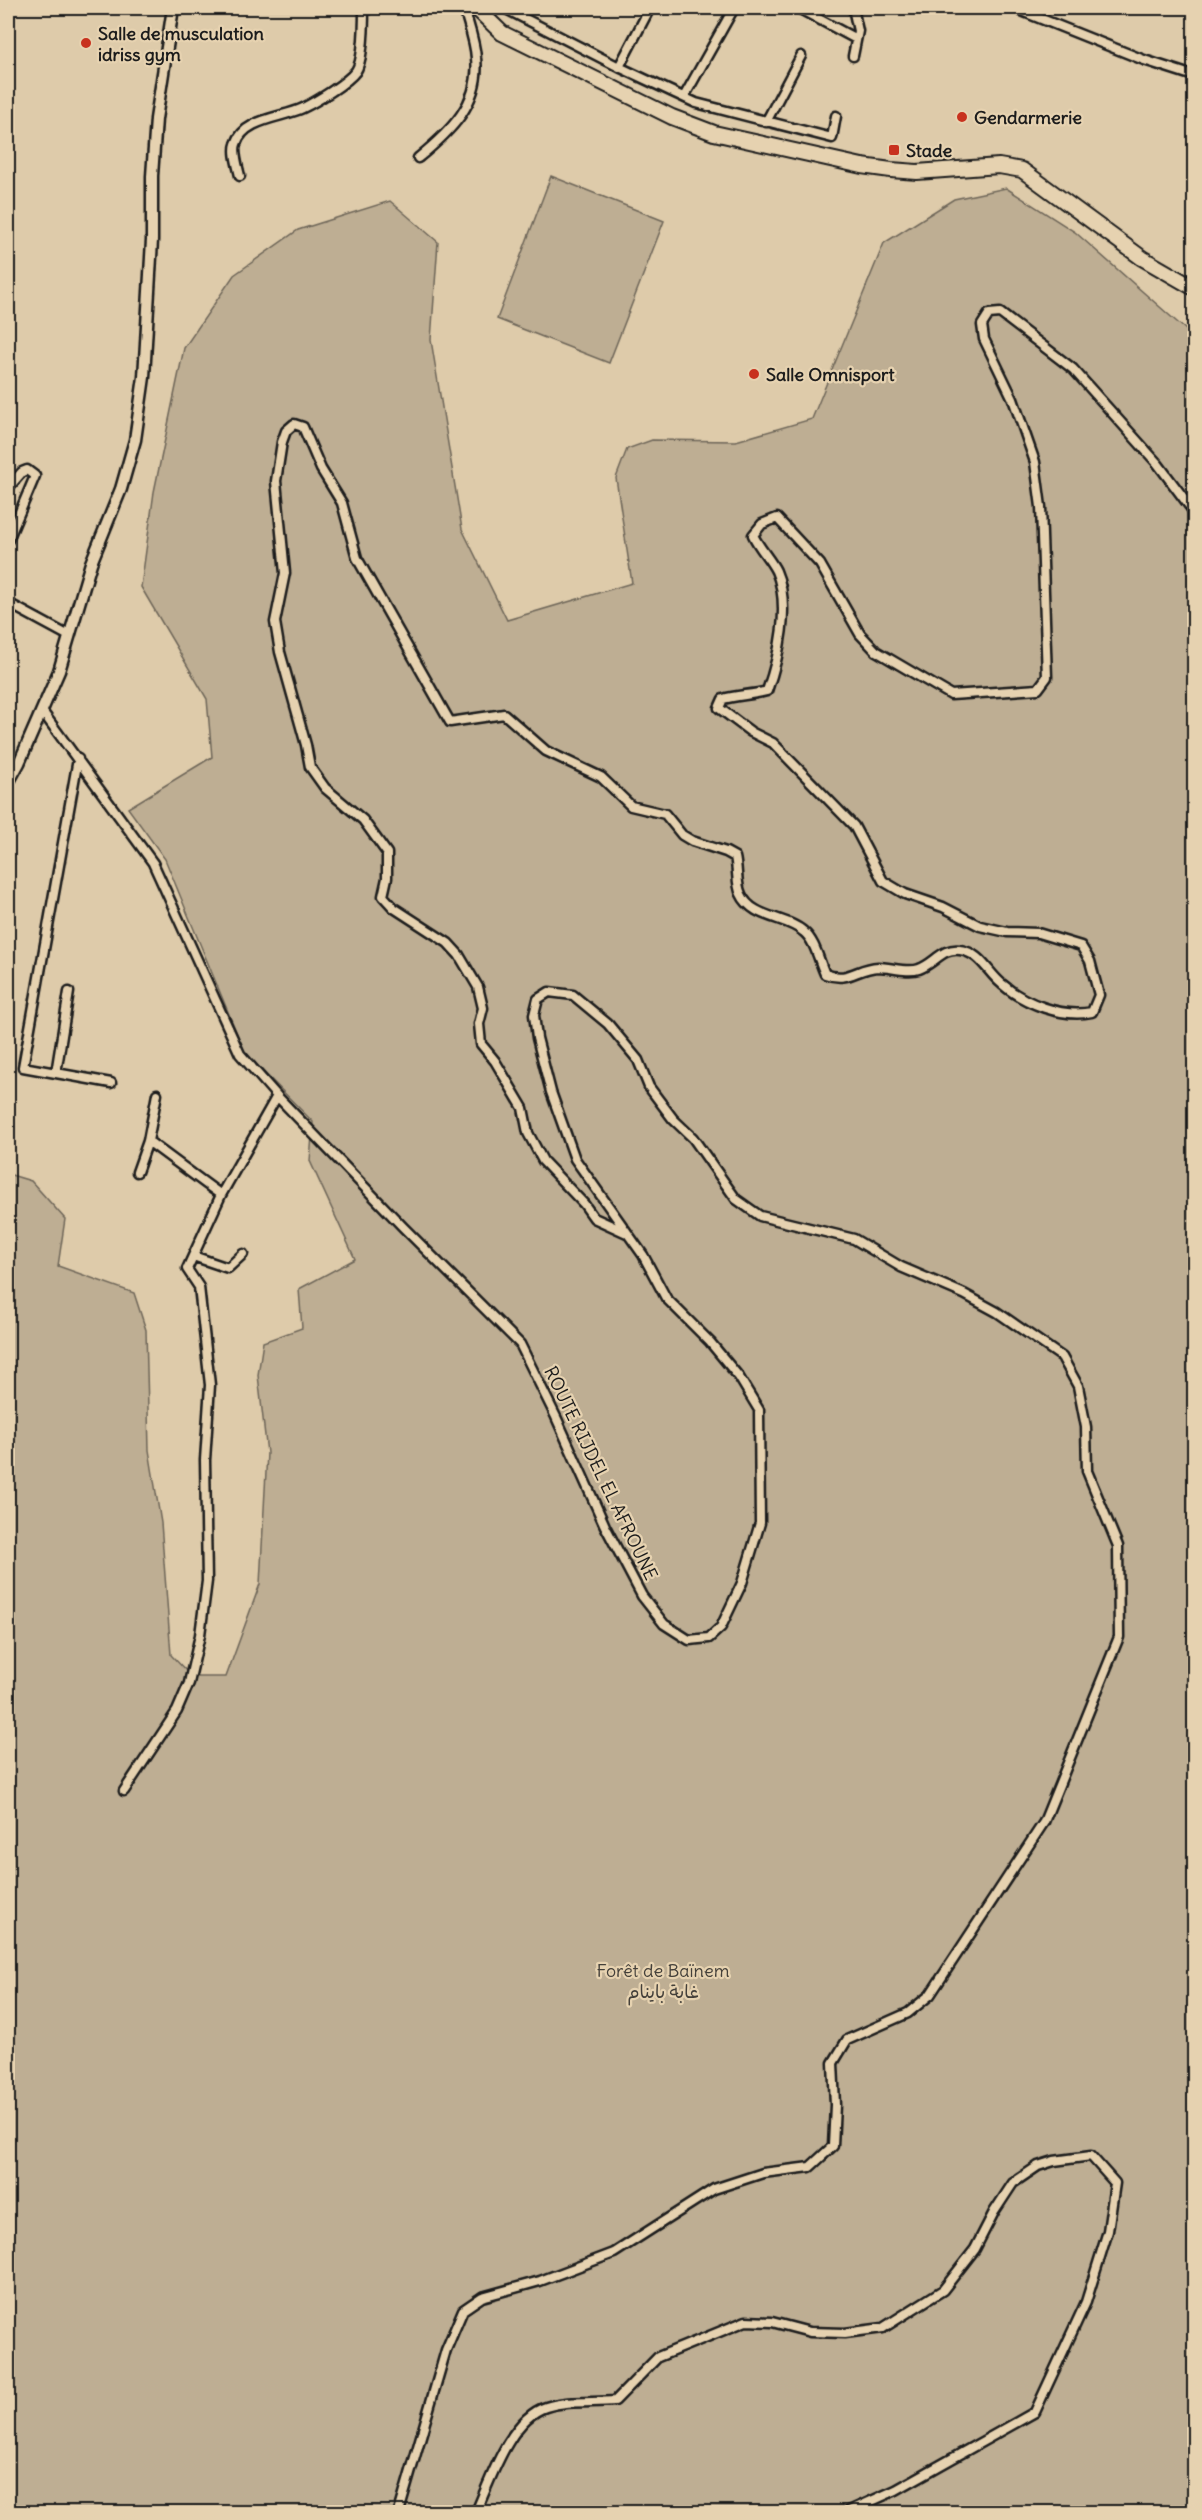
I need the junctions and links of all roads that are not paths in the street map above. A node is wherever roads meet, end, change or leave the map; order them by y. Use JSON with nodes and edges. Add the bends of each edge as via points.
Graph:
{"nodes":[{"id":1,"x":173,"y":8,"type":"edge"},
{"id":2,"x":364,"y":8,"type":"edge"},
{"id":3,"x":464,"y":8,"type":"edge"},
{"id":4,"x":498,"y":8,"type":"edge"},
{"id":5,"x":504,"y":8,"type":"edge"},
{"id":6,"x":650,"y":8,"type":"edge"},
{"id":7,"x":734,"y":8,"type":"edge"},
{"id":8,"x":798,"y":8,"type":"edge"},
{"id":9,"x":853,"y":8,"type":"edge"},
{"id":10,"x":1014,"y":8,"type":"edge"},
{"id":11,"x":480,"y":12,"type":"edge"},
{"id":12,"x":856,"y":39,"type":"junction"},
{"id":13,"x":801,"y":56,"type":"dead end"},
{"id":14,"x":853,"y":57,"type":"dead end"},
{"id":15,"x":619,"y":67,"type":"junction"},
{"id":16,"x":1194,"y":76,"type":"edge"},
{"id":17,"x":684,"y":97,"type":"junction"},
{"id":18,"x":836,"y":116,"type":"dead end"},
{"id":19,"x":766,"y":122,"type":"junction"},
{"id":20,"x":418,"y":158,"type":"dead end"},
{"id":21,"x":240,"y":176,"type":"dead end"},
{"id":22,"x":1194,"y":288,"type":"edge"},
{"id":23,"x":8,"y":488,"type":"edge"},
{"id":24,"x":1194,"y":512,"type":"edge"},
{"id":25,"x":8,"y":540,"type":"edge"},
{"id":26,"x":8,"y":603,"type":"edge"},
{"id":27,"x":69,"y":636,"type":"junction"},
{"id":28,"x":42,"y":711,"type":"junction"},
{"id":29,"x":78,"y":759,"type":"junction"},
{"id":30,"x":8,"y":783,"type":"edge"},
{"id":31,"x":69,"y":992,"type":"dead end"},
{"id":32,"x":56,"y":1073,"type":"junction"},
{"id":33,"x":111,"y":1083,"type":"dead end"},
{"id":34,"x":158,"y":1094,"type":"dead end"},
{"id":35,"x":277,"y":1096,"type":"junction"},
{"id":36,"x":148,"y":1142,"type":"junction"},
{"id":37,"x":137,"y":1172,"type":"dead end"},
{"id":38,"x":221,"y":1195,"type":"junction"},
{"id":39,"x":627,"y":1233,"type":"junction"},
{"id":40,"x":243,"y":1254,"type":"dead end"},
{"id":41,"x":193,"y":1256,"type":"junction"},
{"id":42,"x":124,"y":1791,"type":"dead end"},
{"id":43,"x":399,"y":2512,"type":"edge"},
{"id":44,"x":476,"y":2512,"type":"edge"},
{"id":45,"x":847,"y":2512,"type":"edge"}],
"edges":[{"from":1,"to":27,"type":"street","via":[[156,119],[147,332],[135,440]]},
{"from":2,"to":21,"type":"street","via":[[361,57],[356,70],[303,108],[253,125],[242,133],[235,146]]},
{"from":3,"to":20,"type":"street","via":[[476,58],[469,105],[454,125]]},
{"from":4,"to":11,"type":"street"},
{"from":5,"to":15,"type":"street"},
{"from":6,"to":15,"type":"street"},
{"from":7,"to":17,"type":"street"},
{"from":8,"to":12,"type":"street"},
{"from":9,"to":12,"type":"street"},
{"from":10,"to":16,"type":"street"},
{"from":11,"to":22,"type":"main road","via":[[502,33],[672,117],[714,133],[891,170],[999,166],[1022,170],[1143,258]]},
{"from":12,"to":14,"type":"street"},
{"from":13,"to":19,"type":"street"},
{"from":15,"to":17,"type":"street"},
{"from":17,"to":19,"type":"street"},
{"from":18,"to":19,"type":"street","via":[[832,138]]},
{"from":23,"to":25,"type":"street","via":[[22,472],[27,470],[35,476]]},
{"from":24,"to":39,"type":"street","via":[[1158,464],[1074,369],[1000,313],[989,314],[982,325],[984,339],[1013,399],[1035,462],[1041,507],[1047,677],[1038,689],[951,695],[876,651],[860,634],[820,564],[777,518],[762,524],[753,535],[776,571],[784,603],[778,661],[767,691],[723,699],[719,708],[773,743],[854,826],[883,881],[980,926],[1038,933],[1081,946],[1090,961],[1099,995],[1092,1012],[1076,1015],[1021,996],[1001,984],[974,954],[959,949],[945,951],[918,970],[876,967],[837,978],[825,974],[803,930],[761,913],[740,894],[735,857],[682,835],[665,814],[631,806],[601,777],[546,751],[504,714],[450,722],[357,558],[342,503],[321,469],[303,427],[294,424],[286,431],[276,481],[285,573],[275,622],[310,767],[325,788],[363,820],[387,853],[383,896],[413,923],[448,944],[478,987],[483,1008],[479,1024],[481,1044],[523,1108],[528,1133],[543,1161],[594,1218]]},
{"from":26,"to":27,"type":"street"},
{"from":27,"to":28,"type":"street"},
{"from":28,"to":29,"type":"street","name":"ROUTE RIJDEL EL AFROUNE"},
{"from":28,"to":30,"type":"street"},
{"from":29,"to":32,"type":"street","via":[[23,1067]]},
{"from":29,"to":35,"type":"street","name":"ROUTE RIJDEL EL AFROUNE","via":[[153,862],[240,1054]]},
{"from":31,"to":32,"type":"street"},
{"from":32,"to":33,"type":"street"},
{"from":34,"to":36,"type":"street"},
{"from":35,"to":38,"type":"street"},
{"from":35,"to":39,"type":"street","name":"ROUTE RIJDEL EL AFROUNE","via":[[520,1344],[642,1596],[664,1624],[689,1640],[709,1638],[721,1627],[742,1583],[760,1523],[759,1410],[739,1377],[710,1342],[666,1298]]},
{"from":36,"to":37,"type":"street"},
{"from":36,"to":38,"type":"street"},
{"from":38,"to":41,"type":"street"},
{"from":39,"to":43,"type":"street","name":"ROUTE RIJDEL EL AFROUNE","via":[[575,1159],[551,1092],[534,1015],[538,999],[549,992],[573,995],[608,1024],[638,1060],[649,1087],[693,1138],[736,1199],[760,1216],[854,1239],[901,1267],[997,1312],[1062,1357],[1078,1386],[1086,1427],[1087,1471],[1118,1546],[1119,1637],[1044,1822],[955,1959],[930,1995],[908,2013],[847,2040],[833,2063],[833,2146],[810,2167],[763,2174],[714,2189],[614,2253],[540,2281],[482,2297],[463,2310],[446,2350]]},
{"from":40,"to":41,"type":"street","via":[[228,1268]]},
{"from":41,"to":42,"type":"street","via":[[187,1269],[199,1287],[210,1385],[205,1461],[207,1581],[189,1683],[177,1711]]},
{"from":44,"to":45,"type":"street","via":[[502,2454],[522,2423],[543,2408],[567,2402],[615,2402],[658,2357],[746,2321],[772,2322],[810,2332],[883,2328],[943,2290],[975,2249],[1013,2183],[1038,2166],[1091,2156],[1115,2183],[1108,2231],[1086,2302],[1035,2412],[896,2490]]}]}
